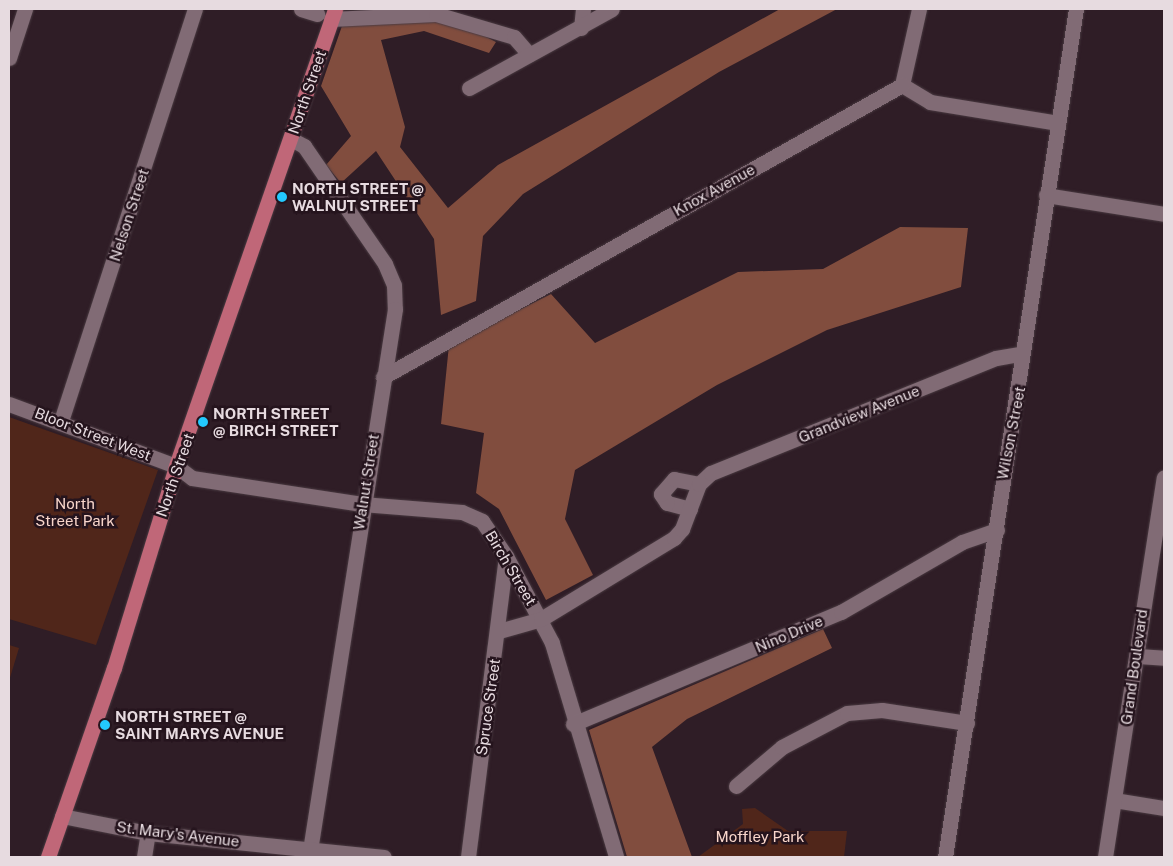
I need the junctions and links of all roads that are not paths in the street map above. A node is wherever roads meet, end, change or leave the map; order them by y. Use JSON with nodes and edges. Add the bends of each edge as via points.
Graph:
{"nodes":[{"id":1,"x":25,"y":9,"type":"edge"},
{"id":2,"x":195,"y":9,"type":"edge"},
{"id":3,"x":301,"y":9,"type":"edge"},
{"id":4,"x":583,"y":9,"type":"edge"},
{"id":5,"x":612,"y":9,"type":"edge"},
{"id":6,"x":919,"y":9,"type":"edge"},
{"id":7,"x":1076,"y":9,"type":"edge"},
{"id":8,"x":328,"y":14,"type":"edge"},
{"id":9,"x":581,"y":28,"type":"junction"},
{"id":10,"x":529,"y":54,"type":"junction"},
{"id":11,"x":9,"y":58,"type":"edge"},
{"id":12,"x":902,"y":85,"type":"junction"},
{"id":13,"x":469,"y":88,"type":"dead end"},
{"id":14,"x":1058,"y":123,"type":"junction"},
{"id":15,"x":291,"y":139,"type":"junction"},
{"id":16,"x":1046,"y":195,"type":"junction"},
{"id":17,"x":1164,"y":214,"type":"edge"},
{"id":18,"x":1023,"y":353,"type":"junction"},
{"id":19,"x":383,"y":377,"type":"junction"},
{"id":20,"x":9,"y":404,"type":"edge"},
{"id":21,"x":61,"y":421,"type":"junction"},
{"id":22,"x":176,"y":466,"type":"junction"},
{"id":23,"x":1164,"y":478,"type":"edge"},
{"id":24,"x":699,"y":484,"type":"junction"},
{"id":25,"x":1163,"y":495,"type":"edge"},
{"id":26,"x":362,"y":504,"type":"junction"},
{"id":27,"x":690,"y":509,"type":"junction"},
{"id":28,"x":997,"y":530,"type":"junction"},
{"id":29,"x":506,"y":556,"type":"junction"},
{"id":30,"x":541,"y":619,"type":"junction"},
{"id":31,"x":499,"y":630,"type":"junction"},
{"id":32,"x":1138,"y":656,"type":"junction"},
{"id":33,"x":1164,"y":658,"type":"edge"},
{"id":34,"x":966,"y":723,"type":"junction"},
{"id":35,"x":573,"y":724,"type":"junction"},
{"id":36,"x":736,"y":786,"type":"dead end"},
{"id":37,"x":1114,"y":800,"type":"junction"},
{"id":38,"x":1164,"y":808,"type":"edge"},
{"id":39,"x":62,"y":816,"type":"junction"},
{"id":40,"x":148,"y":833,"type":"junction"},
{"id":41,"x":308,"y":853,"type":"edge"},
{"id":42,"x":48,"y":857,"type":"edge"},
{"id":43,"x":144,"y":857,"type":"edge"},
{"id":44,"x":384,"y":857,"type":"edge"},
{"id":45,"x":468,"y":857,"type":"edge"},
{"id":46,"x":616,"y":857,"type":"edge"},
{"id":47,"x":945,"y":857,"type":"edge"},
{"id":48,"x":1105,"y":857,"type":"edge"}],
"edges":[{"from":1,"to":11,"type":"street"},
{"from":2,"to":21,"type":"street","name":"Nelson Street"},
{"from":3,"to":8,"type":"street"},
{"from":4,"to":9,"type":"street"},
{"from":5,"to":9,"type":"street"},
{"from":6,"to":12,"type":"street"},
{"from":7,"to":14,"type":"street","name":"Wilson Street"},
{"from":8,"to":10,"type":"street","via":[[436,14],[514,37]]},
{"from":8,"to":15,"type":"main road","name":"North Street"},
{"from":9,"to":10,"type":"street"},
{"from":10,"to":13,"type":"street"},
{"from":12,"to":14,"type":"street","via":[[930,102]]},
{"from":12,"to":19,"type":"street","name":"Knox Avenue"},
{"from":14,"to":16,"type":"street","name":"Wilson Street"},
{"from":15,"to":19,"type":"street","name":"Walnut Street","via":[[304,146],[385,264],[394,285]]},
{"from":15,"to":22,"type":"main road","name":"North Street"},
{"from":16,"to":17,"type":"street"},
{"from":16,"to":18,"type":"street","name":"Wilson Street"},
{"from":18,"to":24,"type":"street","name":"Grandview Avenue","via":[[996,358],[711,473]]},
{"from":18,"to":28,"type":"street","name":"Wilson Street"},
{"from":19,"to":26,"type":"street","name":"Walnut Street"},
{"from":20,"to":21,"type":"street","name":"Bloor Street West"},
{"from":21,"to":22,"type":"street","name":"Bloor Street West"},
{"from":22,"to":26,"type":"street","name":"Birch Street","via":[[192,478]]},
{"from":22,"to":39,"type":"main road","name":"North Street"},
{"from":23,"to":25,"type":"street","name":"Grand Boulevard"},
{"from":24,"to":27,"type":"street"},
{"from":24,"to":27,"type":"street","via":[[674,479],[664,486],[661,494],[667,503]]},
{"from":25,"to":32,"type":"street","name":"Grand Boulevard","via":[[1139,628]]},
{"from":26,"to":29,"type":"street","name":"Birch Street","via":[[462,512],[482,521]]},
{"from":26,"to":41,"type":"street","name":"Walnut Street"},
{"from":27,"to":30,"type":"street","via":[[674,538]]},
{"from":28,"to":34,"type":"street","name":"Wilson Street"},
{"from":28,"to":35,"type":"street","name":"Nino Drive","via":[[962,542],[842,612]]},
{"from":29,"to":30,"type":"street","name":"Birch Street"},
{"from":29,"to":31,"type":"street","name":"Spruce Street"},
{"from":30,"to":31,"type":"street"},
{"from":30,"to":35,"type":"street","name":"Birch Street","via":[[552,643]]},
{"from":31,"to":45,"type":"street","name":"Spruce Street"},
{"from":32,"to":33,"type":"street"},
{"from":32,"to":37,"type":"street","name":"Grand Boulevard"},
{"from":34,"to":36,"type":"street","via":[[882,710],[847,713],[782,747]]},
{"from":34,"to":47,"type":"street","name":"Wilson Street"},
{"from":35,"to":46,"type":"street","name":"Birch Street"},
{"from":37,"to":38,"type":"street"},
{"from":37,"to":48,"type":"street","name":"Grand Boulevard"},
{"from":39,"to":40,"type":"street","name":"St. Mary's Avenue"},
{"from":39,"to":42,"type":"main road","name":"North Street"},
{"from":40,"to":41,"type":"street","name":"St. Mary's Avenue"},
{"from":40,"to":43,"type":"street"},
{"from":41,"to":44,"type":"street","name":"St. Mary's Avenue"}]}
